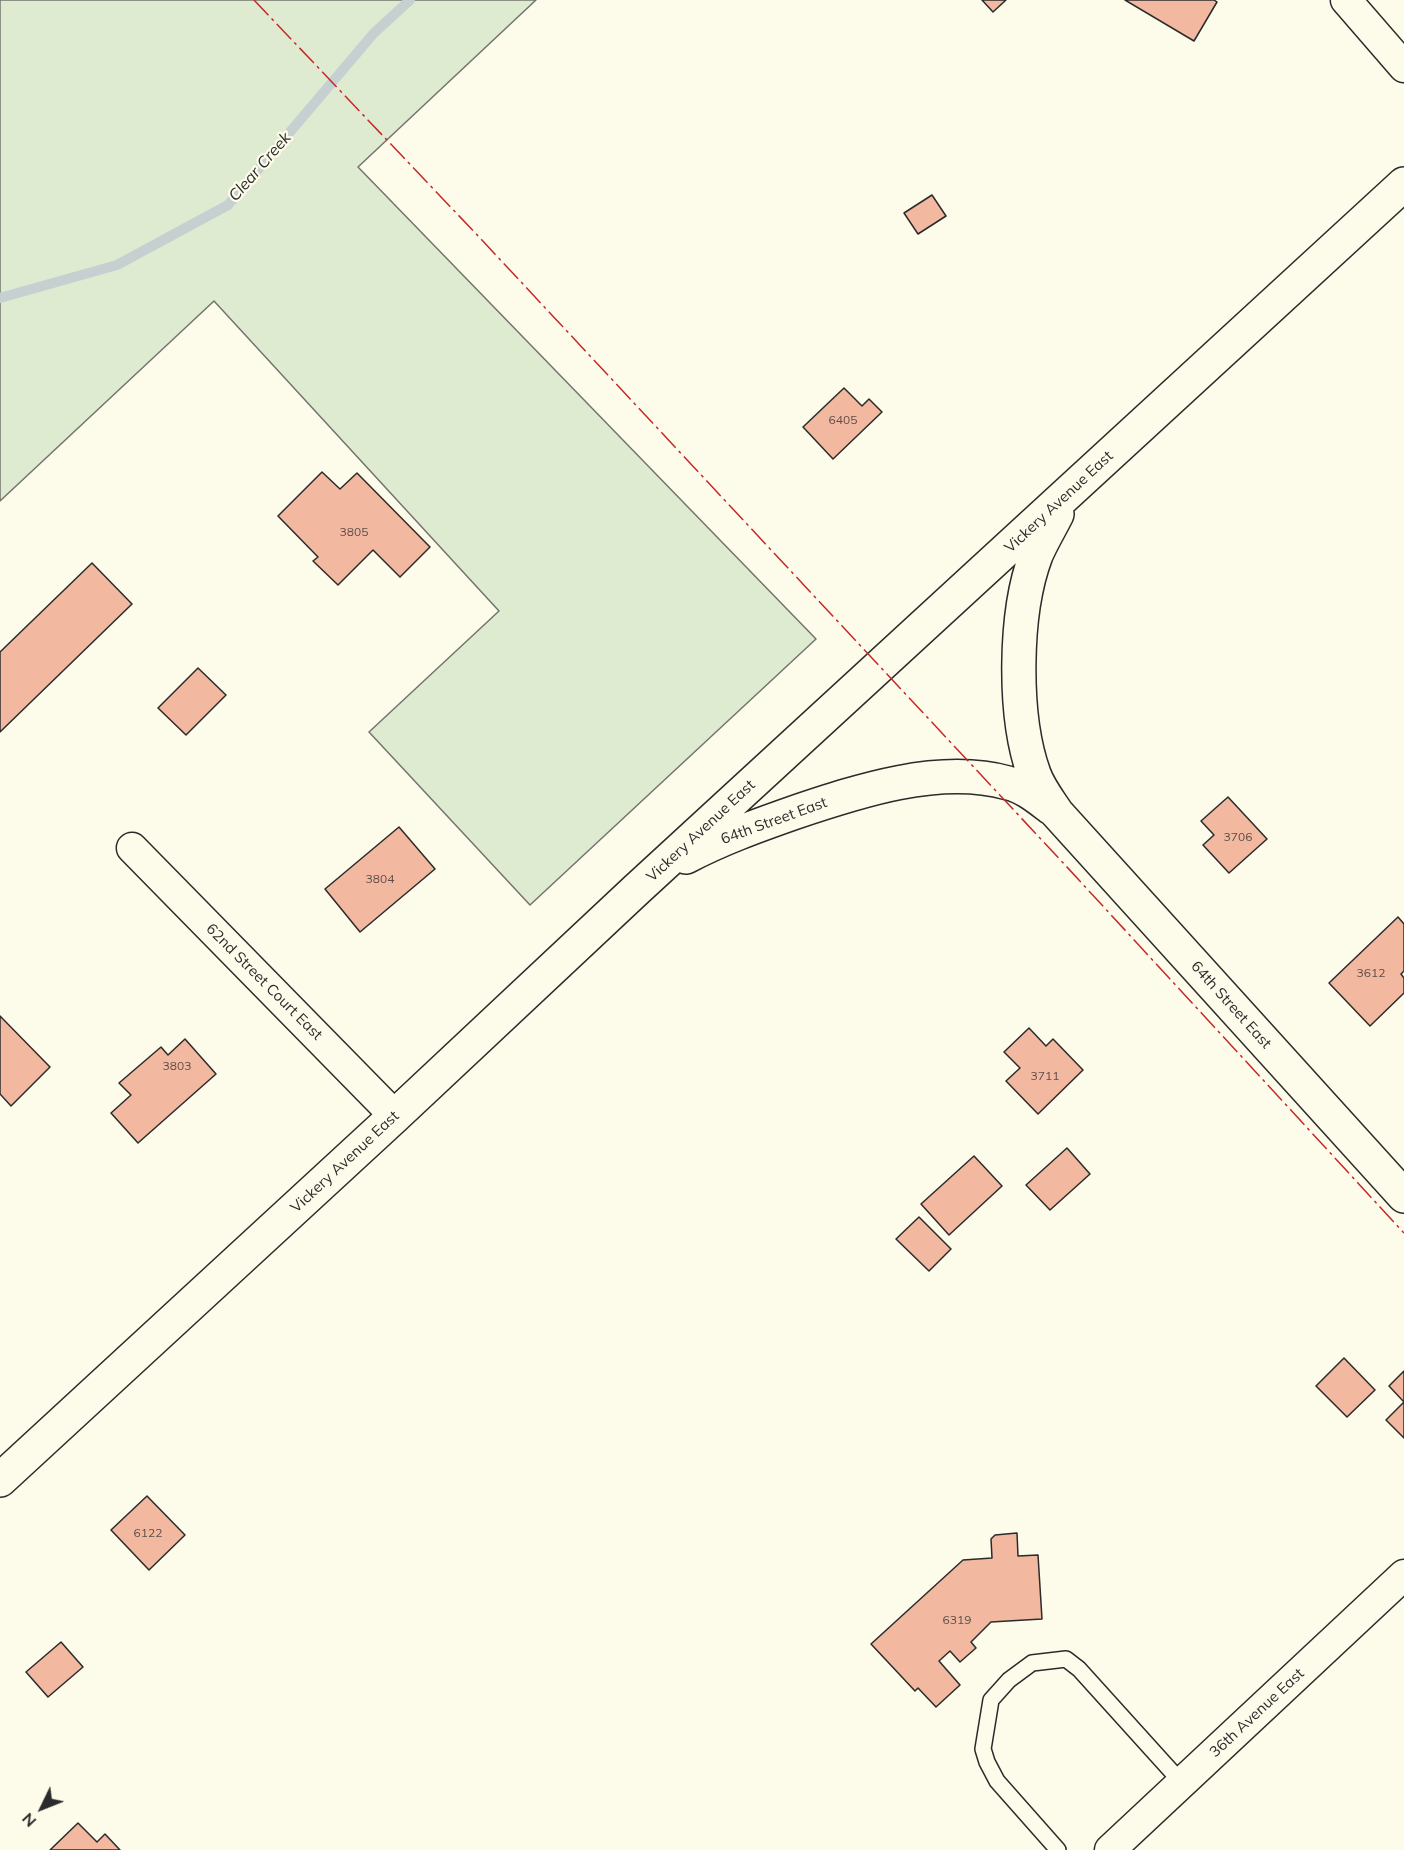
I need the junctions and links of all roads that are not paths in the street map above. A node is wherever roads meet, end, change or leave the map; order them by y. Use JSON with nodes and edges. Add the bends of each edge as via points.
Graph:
{"nodes":[{"id":1,"x":1346,"y":0,"type":"edge"},
{"id":2,"x":1404,"y":67,"type":"edge"},
{"id":3,"x":1404,"y":184,"type":"edge"},
{"id":4,"x":1079,"y":483,"type":"junction"},
{"id":5,"x":1058,"y":813,"type":"junction"},
{"id":6,"x":132,"y":848,"type":"dead end"},
{"id":7,"x":636,"y":890,"type":"junction"},
{"id":8,"x":395,"y":1116,"type":"junction"},
{"id":9,"x":1404,"y":1196,"type":"edge"},
{"id":10,"x":0,"y":1480,"type":"edge"},
{"id":11,"x":1404,"y":1575,"type":"edge"},
{"id":12,"x":1182,"y":1783,"type":"junction"},
{"id":13,"x":1058,"y":1850,"type":"edge"},
{"id":14,"x":1110,"y":1850,"type":"edge"}],
"edges":[{"from":1,"to":2,"type":"street"},
{"from":3,"to":4,"type":"street","name":"Vickery Avenue East"},
{"from":4,"to":5,"type":"street","name":"64th Street East","via":[[1036,556],[1021,633],[1020,696],[1027,750],[1034,776]]},
{"from":4,"to":7,"type":"street","name":"Vickery Avenue East"},
{"from":5,"to":7,"type":"street","name":"64th Street East","via":[[1020,787],[993,780],[946,778],[876,787],[719,841]]},
{"from":5,"to":9,"type":"street","name":"64th Street East"},
{"from":6,"to":8,"type":"street","name":"62nd Street Court East"},
{"from":7,"to":8,"type":"street","name":"Vickery Avenue East"},
{"from":8,"to":10,"type":"street","name":"Vickery Avenue East"},
{"from":11,"to":12,"type":"street","name":"36th Avenue East"},
{"from":12,"to":13,"type":"lane","via":[[1079,1669],[1066,1659],[1032,1663],[991,1700],[983,1749],[997,1781]]},
{"from":12,"to":14,"type":"street","name":"36th Avenue East"}]}
